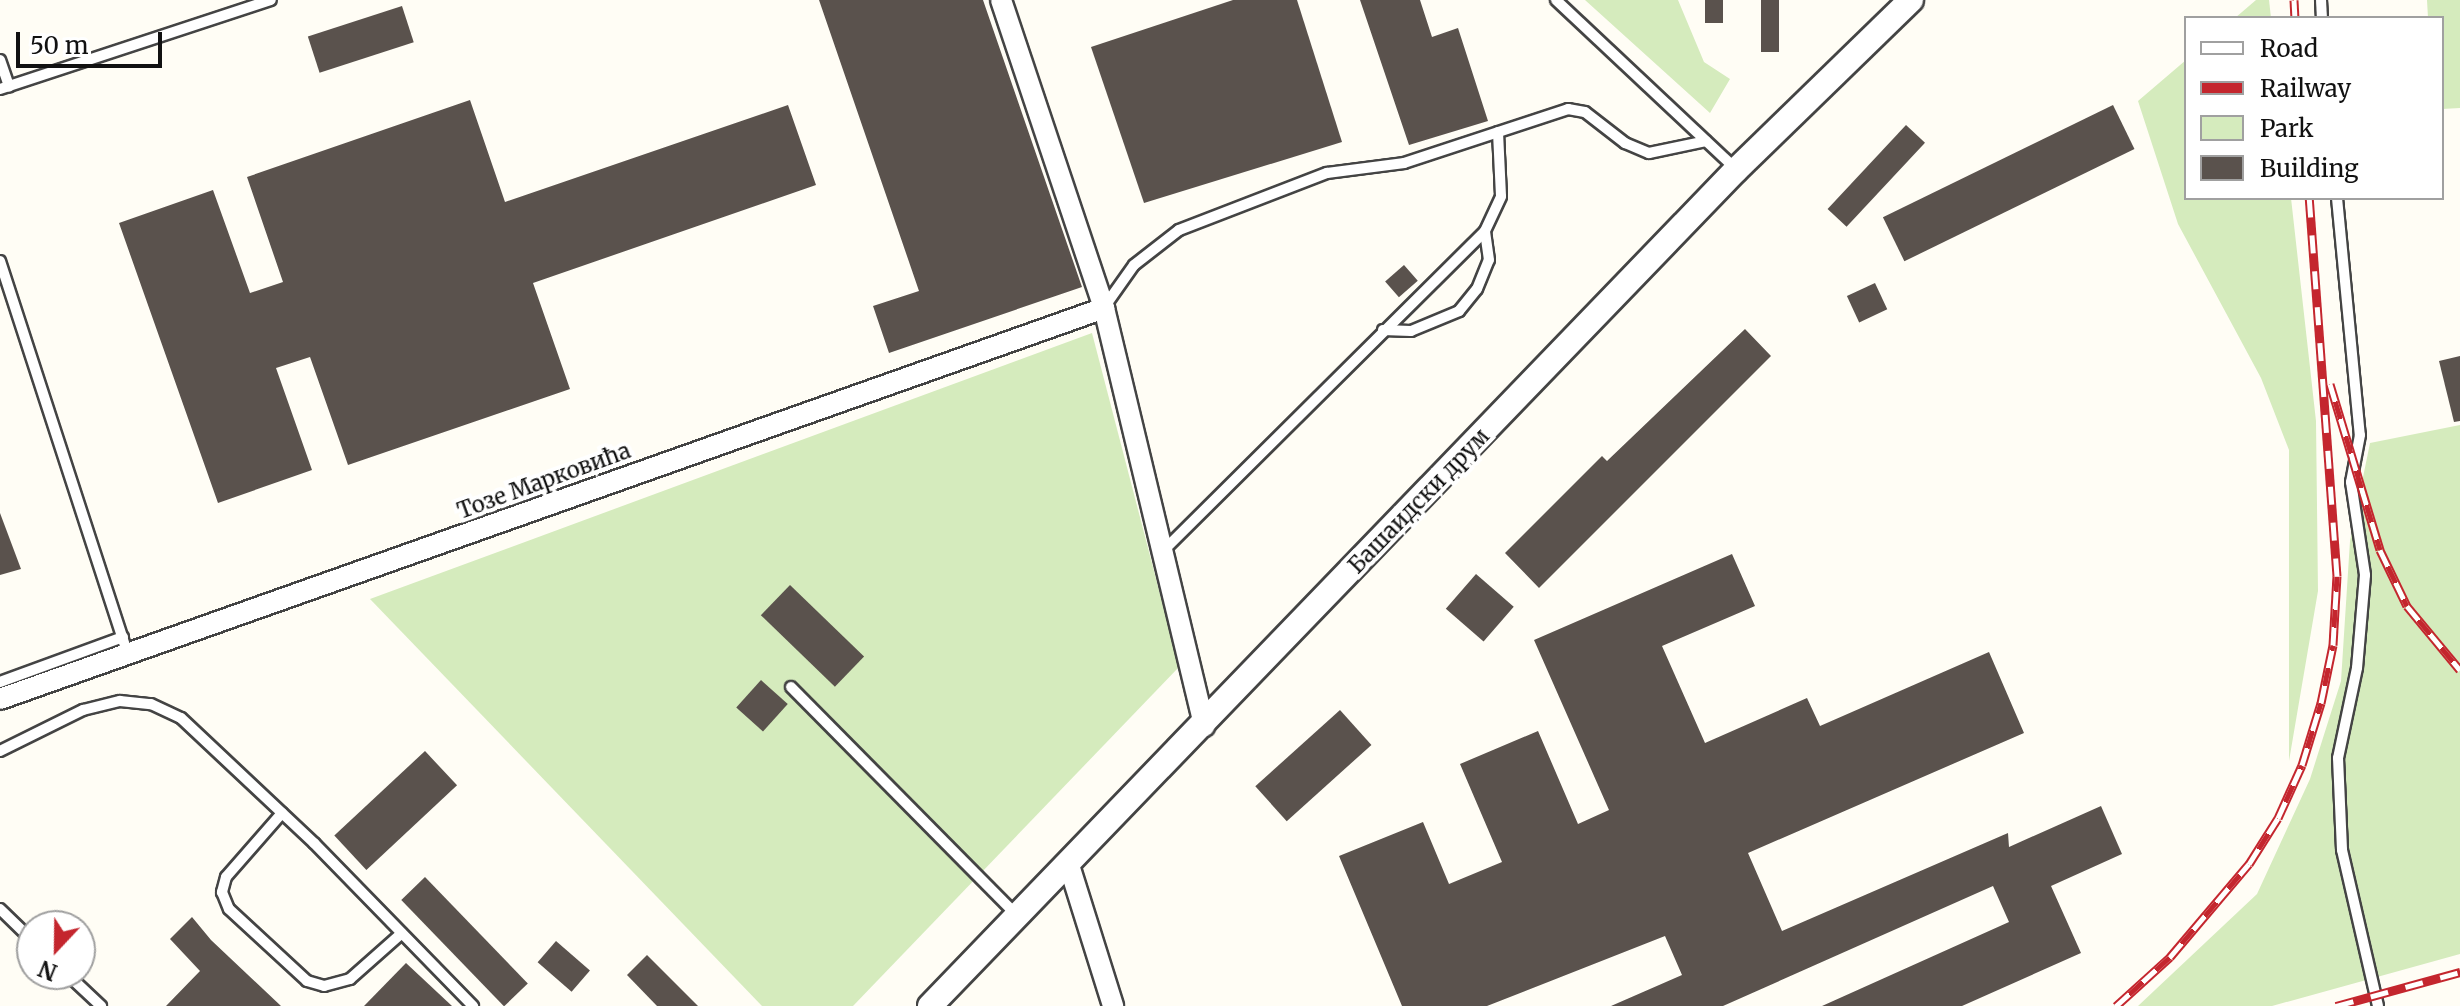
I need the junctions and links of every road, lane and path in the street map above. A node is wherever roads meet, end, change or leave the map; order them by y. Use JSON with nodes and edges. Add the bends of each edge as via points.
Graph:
{"nodes":[{"id":1,"x":271,"y":0,"type":"edge"},
{"id":2,"x":1001,"y":0,"type":"edge"},
{"id":3,"x":1556,"y":0,"type":"edge"},
{"id":4,"x":1911,"y":0,"type":"edge"},
{"id":5,"x":0,"y":60,"type":"edge"},
{"id":6,"x":5,"y":87,"type":"edge"},
{"id":7,"x":1498,"y":132,"type":"junction"},
{"id":8,"x":1706,"y":141,"type":"junction"},
{"id":9,"x":1736,"y":170,"type":"junction"},
{"id":10,"x":2337,"y":200,"type":"edge"},
{"id":11,"x":1485,"y":231,"type":"junction"},
{"id":12,"x":0,"y":261,"type":"edge"},
{"id":13,"x":1104,"y":308,"type":"junction"},
{"id":14,"x":1383,"y":330,"type":"junction"},
{"id":15,"x":1162,"y":552,"type":"junction"},
{"id":16,"x":125,"y":645,"type":"junction"},
{"id":17,"x":0,"y":682,"type":"edge"},
{"id":18,"x":791,"y":687,"type":"dead end"},
{"id":19,"x":0,"y":699,"type":"edge"},
{"id":20,"x":1204,"y":726,"type":"junction"},
{"id":21,"x":0,"y":751,"type":"edge"},
{"id":22,"x":282,"y":813,"type":"junction"},
{"id":23,"x":1068,"y":862,"type":"junction"},
{"id":24,"x":0,"y":909,"type":"edge"},
{"id":25,"x":1017,"y":915,"type":"junction"},
{"id":26,"x":16,"y":924,"type":"edge"},
{"id":27,"x":402,"y":933,"type":"junction"},
{"id":28,"x":84,"y":990,"type":"edge"},
{"id":29,"x":101,"y":1006,"type":"edge"},
{"id":30,"x":473,"y":1006,"type":"edge"},
{"id":31,"x":930,"y":1006,"type":"edge"},
{"id":32,"x":1113,"y":1006,"type":"edge"},
{"id":33,"x":2378,"y":1006,"type":"edge"}],
"edges":[{"from":1,"to":6,"type":"lane"},
{"from":2,"to":13,"type":"street"},
{"from":3,"to":8,"type":"lane"},
{"from":4,"to":9,"type":"street","name":"Башаидски друм"},
{"from":5,"to":6,"type":"lane"},
{"from":7,"to":8,"type":"lane","via":[[1568,109],[1585,112],[1625,143],[1649,153]]},
{"from":7,"to":11,"type":"lane","via":[[1501,196]]},
{"from":7,"to":13,"type":"lane","via":[[1404,163],[1327,173],[1196,221],[1148,252]]},
{"from":8,"to":9,"type":"lane"},
{"from":9,"to":20,"type":"street","name":"Башаидски друм"},
{"from":10,"to":33,"type":"lane","via":[[2360,435],[2351,482],[2365,575],[2357,668],[2338,758],[2342,850]]},
{"from":11,"to":14,"type":"lane"},
{"from":11,"to":14,"type":"lane","via":[[1489,260],[1477,289],[1459,311],[1411,331]]},
{"from":12,"to":16,"type":"lane"},
{"from":13,"to":15,"type":"street"},
{"from":13,"to":16,"type":"street","name":"Тозе Марковића"},
{"from":14,"to":15,"type":"lane"},
{"from":15,"to":20,"type":"street"},
{"from":16,"to":17,"type":"lane"},
{"from":16,"to":19,"type":"street","name":"Тозе Марковића"},
{"from":18,"to":25,"type":"lane"},
{"from":20,"to":23,"type":"street","name":"Башаидски друм"},
{"from":21,"to":22,"type":"lane","via":[[83,710],[120,701],[151,704],[181,718]]},
{"from":22,"to":27,"type":"lane"},
{"from":22,"to":27,"type":"lane","via":[[226,877],[222,892],[229,909],[307,981],[324,986],[358,974]]},
{"from":23,"to":25,"type":"street","name":"Башаидски друм"},
{"from":23,"to":32,"type":"street"},
{"from":24,"to":26,"type":"lane"},
{"from":25,"to":31,"type":"street","name":"Башаидски друм"},
{"from":27,"to":30,"type":"lane"},
{"from":28,"to":29,"type":"lane"}]}
